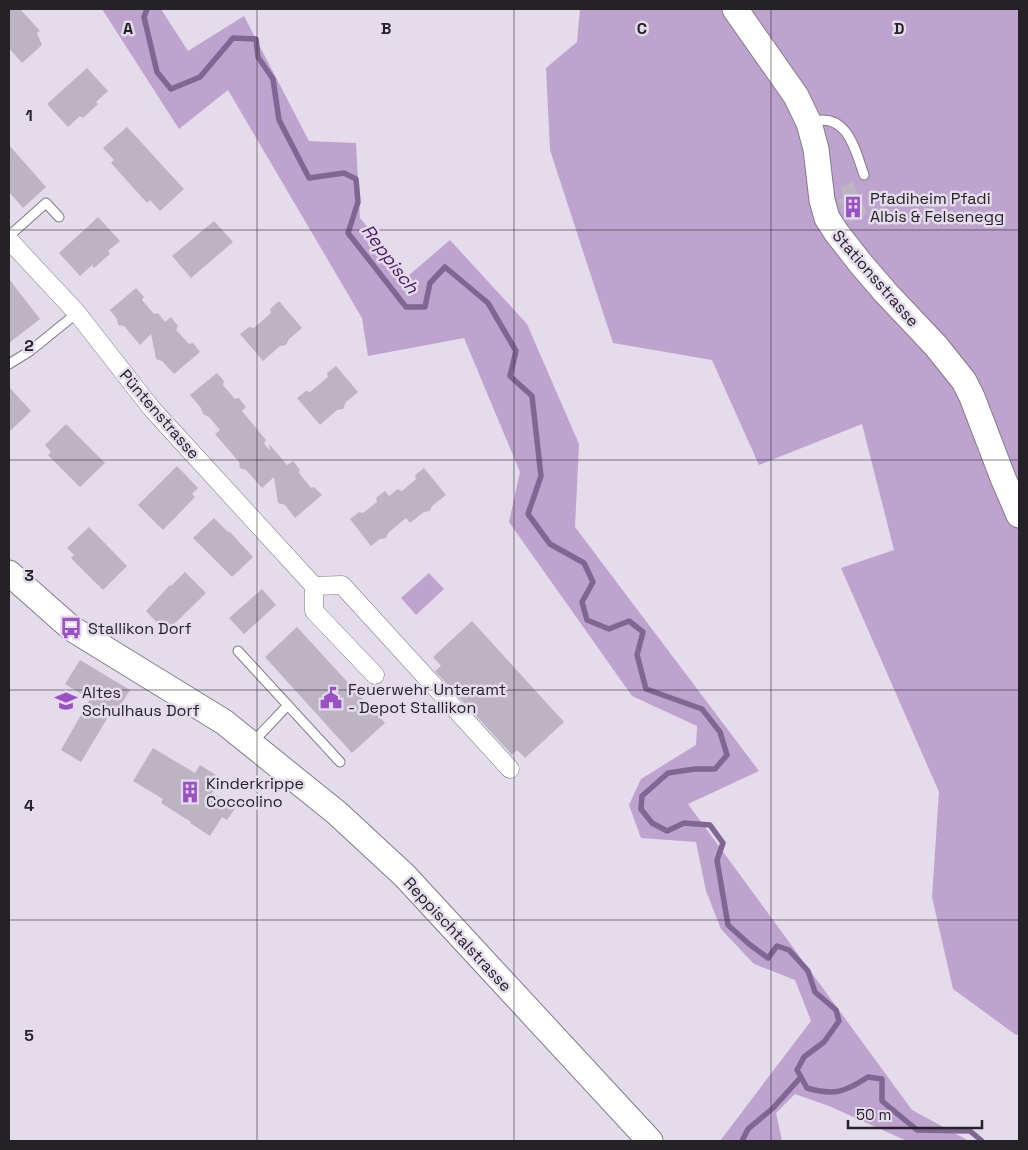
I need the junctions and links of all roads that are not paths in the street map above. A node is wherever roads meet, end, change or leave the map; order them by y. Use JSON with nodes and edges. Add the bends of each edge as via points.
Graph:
{"nodes":[{"id":1,"x":735,"y":9,"type":"edge"},
{"id":2,"x":809,"y":123,"type":"junction"},
{"id":3,"x":864,"y":175,"type":"dead end"},
{"id":4,"x":59,"y":217,"type":"dead end"},
{"id":5,"x":9,"y":238,"type":"edge"},
{"id":6,"x":76,"y":313,"type":"junction"},
{"id":7,"x":9,"y":364,"type":"edge"},
{"id":8,"x":1019,"y":515,"type":"edge"},
{"id":9,"x":9,"y":573,"type":"edge"},
{"id":10,"x":314,"y":586,"type":"junction"},
{"id":11,"x":238,"y":650,"type":"dead end"},
{"id":12,"x":375,"y":675,"type":"dead end"},
{"id":13,"x":288,"y":705,"type":"junction"},
{"id":14,"x":251,"y":743,"type":"junction"},
{"id":15,"x":340,"y":762,"type":"dead end"},
{"id":16,"x":510,"y":769,"type":"dead end"},
{"id":17,"x":650,"y":1141,"type":"edge"}],
"edges":[{"from":1,"to":2,"type":"main road","name":"Stationsstrasse","via":[[796,96]]},
{"from":2,"to":3,"type":"lane","via":[[820,119],[834,122],[850,135]]},
{"from":2,"to":8,"type":"main road","name":"Stationsstrasse","via":[[827,218],[861,264],[964,381]]},
{"from":4,"to":5,"type":"lane","via":[[46,203]]},
{"from":5,"to":6,"type":"street","name":"Püntenstrasse"},
{"from":6,"to":7,"type":"lane"},
{"from":6,"to":10,"type":"street","name":"Püntenstrasse","via":[[152,409]]},
{"from":9,"to":14,"type":"main road","name":"Reppischtalstrasse","via":[[71,628],[217,718]]},
{"from":10,"to":12,"type":"street","via":[[314,611]]},
{"from":10,"to":16,"type":"street","via":[[342,586]]},
{"from":11,"to":13,"type":"lane"},
{"from":13,"to":14,"type":"lane"},
{"from":13,"to":15,"type":"lane"},
{"from":14,"to":17,"type":"main road","name":"Reppischtalstrasse","via":[[337,812],[406,876]]}]}
